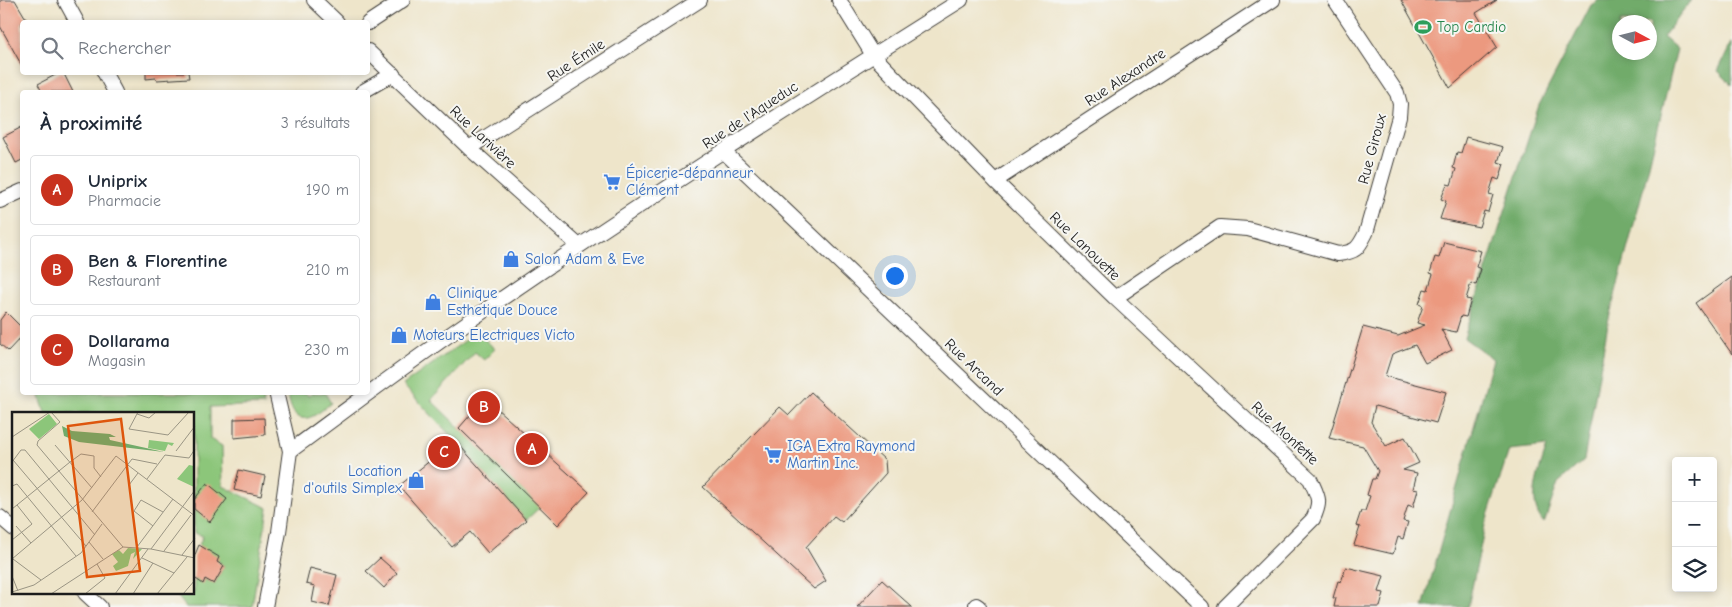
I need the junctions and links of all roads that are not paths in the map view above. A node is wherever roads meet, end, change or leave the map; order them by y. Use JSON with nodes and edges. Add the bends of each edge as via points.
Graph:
{"nodes":[{"id":1,"x":65,"y":0,"type":"edge"},
{"id":2,"x":314,"y":0,"type":"edge"},
{"id":3,"x":403,"y":0,"type":"edge"},
{"id":4,"x":700,"y":0,"type":"edge"},
{"id":5,"x":839,"y":0,"type":"edge"},
{"id":6,"x":961,"y":0,"type":"edge"},
{"id":7,"x":1273,"y":0,"type":"edge"},
{"id":8,"x":1335,"y":0,"type":"edge"},
{"id":9,"x":76,"y":20,"type":"edge"},
{"id":10,"x":335,"y":20,"type":"edge"},
{"id":11,"x":370,"y":22,"type":"edge"},
{"id":12,"x":370,"y":53,"type":"edge"},
{"id":13,"x":873,"y":55,"type":"junction"},
{"id":14,"x":393,"y":74,"type":"junction"},
{"id":15,"x":106,"y":75,"type":"edge"},
{"id":16,"x":114,"y":90,"type":"edge"},
{"id":17,"x":365,"y":90,"type":"edge"},
{"id":18,"x":470,"y":148,"type":"junction"},
{"id":19,"x":723,"y":151,"type":"junction"},
{"id":20,"x":995,"y":181,"type":"junction"},
{"id":21,"x":20,"y":192,"type":"edge"},
{"id":22,"x":0,"y":201,"type":"edge"},
{"id":23,"x":1366,"y":233,"type":"joint"},
{"id":24,"x":579,"y":246,"type":"junction"},
{"id":25,"x":1115,"y":298,"type":"junction"},
{"id":26,"x":370,"y":393,"type":"edge"},
{"id":27,"x":277,"y":395,"type":"edge"},
{"id":28,"x":367,"y":395,"type":"edge"},
{"id":29,"x":290,"y":451,"type":"junction"},
{"id":30,"x":0,"y":517,"type":"edge"},
{"id":31,"x":12,"y":527,"type":"edge"},
{"id":32,"x":86,"y":594,"type":"edge"},
{"id":33,"x":100,"y":607,"type":"edge"},
{"id":34,"x":265,"y":607,"type":"edge"},
{"id":35,"x":1202,"y":607,"type":"edge"},
{"id":36,"x":1225,"y":607,"type":"edge"}],
"edges":[{"from":1,"to":9,"type":"street"},
{"from":2,"to":10,"type":"street"},
{"from":3,"to":11,"type":"street"},
{"from":4,"to":18,"type":"street","name":"Rue Émile"},
{"from":5,"to":13,"type":"street","name":"Rue Lanouette"},
{"from":6,"to":13,"type":"street","name":"Rue de l'Aqueduc"},
{"from":7,"to":20,"type":"street","name":"Rue Alexandre"},
{"from":8,"to":23,"type":"street","name":"Rue Giroux","via":[[1397,93],[1400,104]]},
{"from":12,"to":14,"type":"street","name":"Rue Larivière"},
{"from":13,"to":19,"type":"street","name":"Rue de l'Aqueduc"},
{"from":13,"to":20,"type":"street","name":"Rue Lanouette"},
{"from":14,"to":17,"type":"street"},
{"from":14,"to":18,"type":"street","name":"Rue Larivière"},
{"from":15,"to":16,"type":"street"},
{"from":18,"to":24,"type":"street","name":"Rue Larivière"},
{"from":19,"to":24,"type":"street","name":"Rue de l'Aqueduc"},
{"from":19,"to":35,"type":"street","name":"Rue Arcand"},
{"from":20,"to":25,"type":"street","name":"Rue Lanouette"},
{"from":21,"to":22,"type":"street"},
{"from":23,"to":25,"type":"street","name":"Rue Lanouette","via":[[1360,246],[1352,253],[1338,254],[1248,228],[1220,227]]},
{"from":24,"to":26,"type":"street","name":"Rue de l'Aqueduc"},
{"from":25,"to":36,"type":"street","name":"Rue Monfette","via":[[1305,472],[1317,493],[1319,506],[1313,519]]},
{"from":27,"to":29,"type":"street"},
{"from":28,"to":29,"type":"street","name":"Rue de l'Aqueduc"},
{"from":29,"to":34,"type":"street"},
{"from":30,"to":31,"type":"street"},
{"from":32,"to":33,"type":"street"}]}
